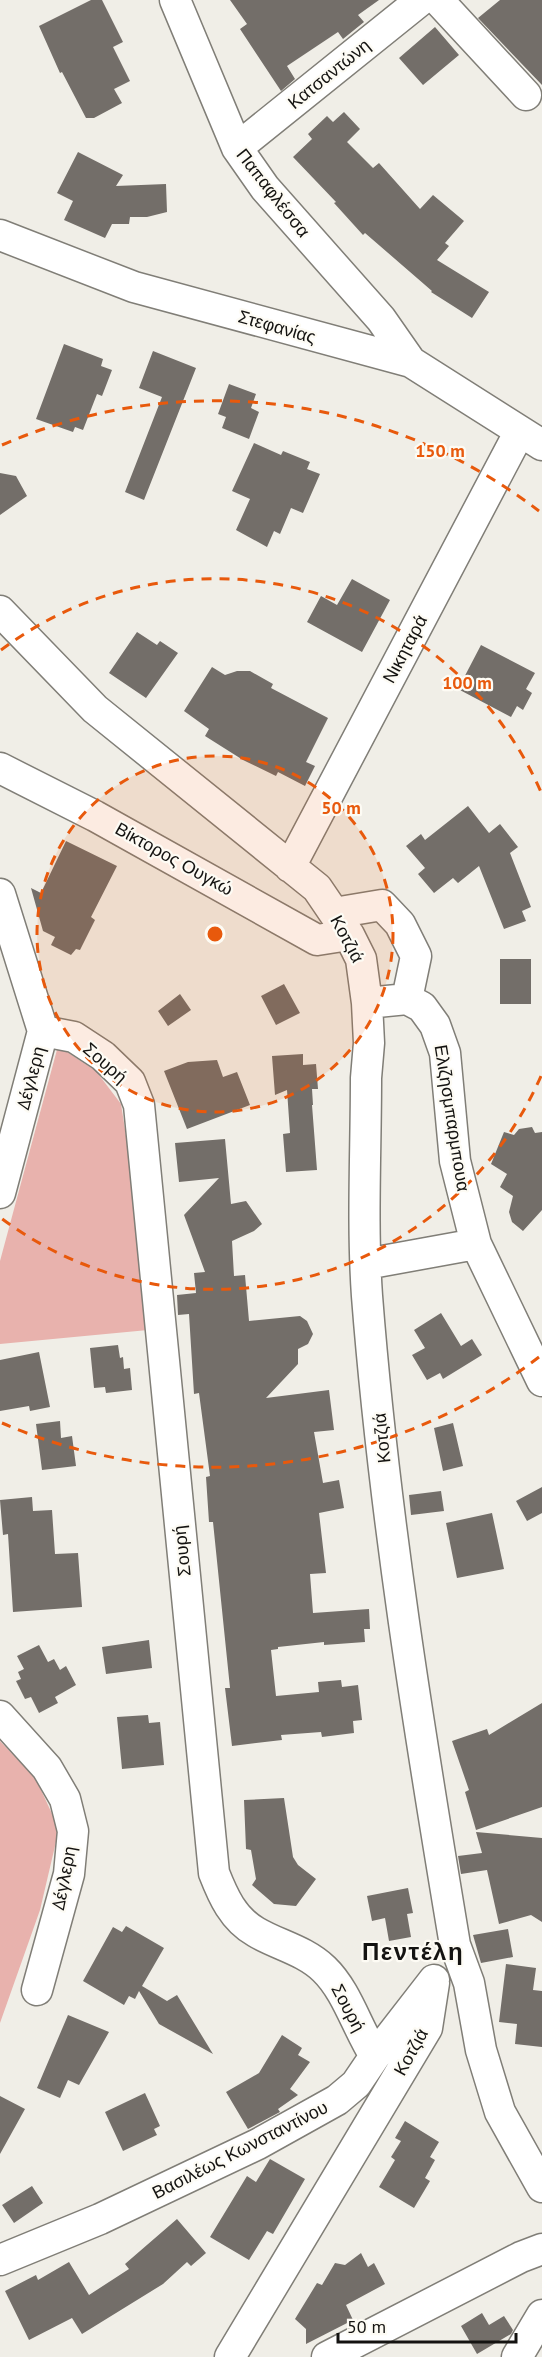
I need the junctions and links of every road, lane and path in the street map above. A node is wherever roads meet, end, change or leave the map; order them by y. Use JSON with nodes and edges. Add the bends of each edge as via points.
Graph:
{"nodes":[{"id":1,"x":175,"y":0,"type":"edge"},
{"id":2,"x":421,"y":0,"type":"edge"},
{"id":3,"x":438,"y":0,"type":"edge"},
{"id":4,"x":526,"y":95,"type":"dead end"},
{"id":5,"x":237,"y":148,"type":"junction"},
{"id":6,"x":0,"y":235,"type":"edge"},
{"id":7,"x":411,"y":363,"type":"junction"},
{"id":8,"x":531,"y":438,"type":"edge"},
{"id":9,"x":0,"y":611,"type":"edge"},
{"id":10,"x":0,"y":768,"type":"edge"},
{"id":11,"x":290,"y":867,"type":"junction"},
{"id":12,"x":0,"y":894,"type":"edge"},
{"id":13,"x":341,"y":924,"type":"junction"},
{"id":14,"x":407,"y":999,"type":"junction"},
{"id":15,"x":367,"y":1003,"type":"junction"},
{"id":16,"x":43,"y":1031,"type":"junction"},
{"id":17,"x":0,"y":1194,"type":"edge"},
{"id":18,"x":476,"y":1244,"type":"junction"},
{"id":19,"x":366,"y":1264,"type":"junction"},
{"id":20,"x":542,"y":1381,"type":"edge"},
{"id":21,"x":0,"y":1716,"type":"edge"},
{"id":22,"x":455,"y":1945,"type":"junction"},
{"id":23,"x":434,"y":1980,"type":"junction"},
{"id":24,"x":37,"y":1990,"type":"dead end"},
{"id":25,"x":375,"y":2056,"type":"junction"},
{"id":26,"x":542,"y":2187,"type":"edge"},
{"id":27,"x":542,"y":2249,"type":"edge"},
{"id":28,"x":0,"y":2260,"type":"edge"},
{"id":29,"x":542,"y":2315,"type":"edge"},
{"id":30,"x":230,"y":2357,"type":"edge"},
{"id":31,"x":327,"y":2357,"type":"edge"},
{"id":32,"x":517,"y":2357,"type":"edge"}],
"edges":[{"from":1,"to":5,"type":"street","name":"Παπαφλέσσα"},
{"from":2,"to":5,"type":"street","name":"Κατσαντώνη"},
{"from":3,"to":4,"type":"street"},
{"from":5,"to":7,"type":"street","name":"Παπαφλέσσα","via":[[271,195],[381,319]]},
{"from":6,"to":7,"type":"street","name":"Στεφανίας","via":[[134,287]]},
{"from":7,"to":8,"type":"street","name":"Στεφανίας"},
{"from":8,"to":11,"type":"street","name":"Νικηταρά"},
{"from":9,"to":11,"type":"street","name":"Κοτζιά","via":[[94,709]]},
{"from":10,"to":13,"type":"street","name":"Βίκτορος Ουγκώ","via":[[95,816],[317,940]]},
{"from":11,"to":13,"type":"street","name":"Κοτζιά","via":[[317,888]]},
{"from":12,"to":16,"type":"street","name":"Δέγλερη"},
{"from":13,"to":14,"type":"street","name":"Βίκτορος Ουγκώ","via":[[382,905],[399,924],[416,956]]},
{"from":13,"to":15,"type":"street","name":"Κοτζιά","via":[[361,959]]},
{"from":14,"to":15,"type":"street"},
{"from":14,"to":18,"type":"street","name":"Ελιζησμπαρμπουα","via":[[422,1007],[435,1025],[445,1053],[456,1161]]},
{"from":15,"to":19,"type":"street","name":"Κοτζιά"},
{"from":16,"to":17,"type":"street","name":"Δέγλερη"},
{"from":16,"to":25,"type":"street","name":"Σουρή","via":[[74,1037],[103,1056],[130,1082],[139,1106],[214,1873],[233,1913],[255,1931],[300,1952],[331,1977]]},
{"from":18,"to":19,"type":"street"},
{"from":18,"to":20,"type":"street","name":"Ελιζησμπαρμπουα"},
{"from":19,"to":22,"type":"street","name":"Κοτζιά","via":[[388,1498],[412,1681]]},
{"from":21,"to":24,"type":"street","name":"Δέγλερη","via":[[47,1768],[65,1799],[73,1831],[69,1874]]},
{"from":22,"to":23,"type":"street","name":"Κοτζιά"},
{"from":22,"to":26,"type":"street","via":[[469,1983],[481,2050],[500,2112]]},
{"from":23,"to":25,"type":"street","name":"Βασιλέως Κωνσταντίνου"},
{"from":23,"to":30,"type":"street","name":"Κοτζιά","via":[[427,2028]]},
{"from":25,"to":28,"type":"street","name":"Βασιλέως Κωνσταντίνου","via":[[356,2085],[324,2109],[131,2204]]},
{"from":27,"to":31,"type":"street"},
{"from":29,"to":32,"type":"street"}]}
